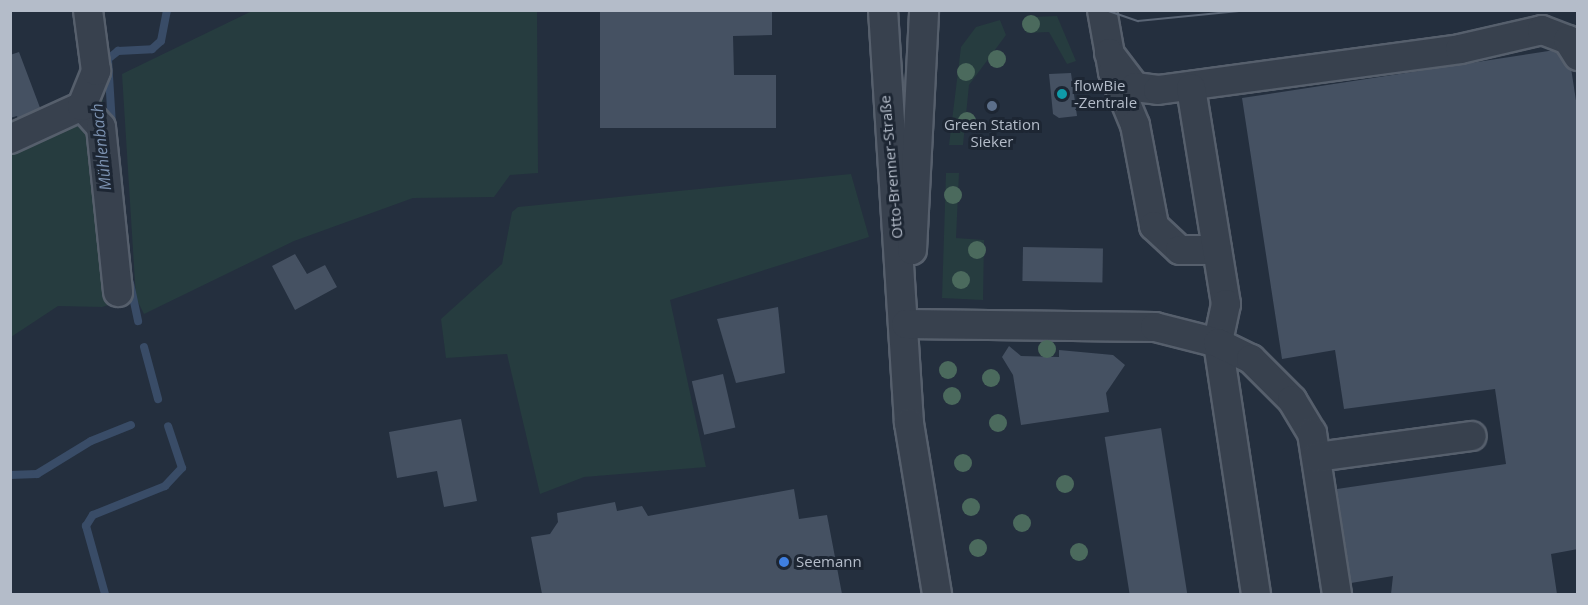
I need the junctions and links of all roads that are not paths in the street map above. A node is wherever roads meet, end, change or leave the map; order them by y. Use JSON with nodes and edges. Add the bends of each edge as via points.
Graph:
{"nodes":[{"id":1,"x":88,"y":10,"type":"edge"},
{"id":2,"x":883,"y":10,"type":"edge"},
{"id":3,"x":924,"y":10,"type":"edge"},
{"id":4,"x":1102,"y":10,"type":"edge"},
{"id":5,"x":1542,"y":31,"type":"edge"},
{"id":6,"x":1109,"y":53,"type":"junction"},
{"id":7,"x":1578,"y":56,"type":"edge"},
{"id":8,"x":1191,"y":88,"type":"junction"},
{"id":9,"x":82,"y":106,"type":"junction"},
{"id":10,"x":10,"y":140,"type":"edge"},
{"id":11,"x":1217,"y":250,"type":"junction"},
{"id":12,"x":118,"y":292,"type":"dead end"},
{"id":13,"x":906,"y":324,"type":"junction"},
{"id":14,"x":1218,"y":343,"type":"junction"},
{"id":15,"x":1472,"y":436,"type":"dead end"},
{"id":16,"x":1317,"y":458,"type":"junction"},
{"id":17,"x":937,"y":594,"type":"edge"},
{"id":18,"x":1256,"y":594,"type":"edge"},
{"id":19,"x":1337,"y":594,"type":"edge"}],
"edges":[{"from":1,"to":9,"type":"street","via":[[96,70]]},
{"from":2,"to":13,"type":"street","name":"Otto-Brenner-Straße","via":[[889,152]]},
{"from":3,"to":13,"type":"street","name":"Otto-Brenner-Straße"},
{"from":4,"to":6,"type":"street"},
{"from":5,"to":7,"type":"street","via":[[1568,40]]},
{"from":5,"to":8,"type":"street","via":[[1460,49]]},
{"from":6,"to":8,"type":"street","via":[[1135,87]]},
{"from":6,"to":11,"type":"street","via":[[1135,125],[1154,226],[1180,250]]},
{"from":8,"to":11,"type":"street"},
{"from":9,"to":10,"type":"street"},
{"from":9,"to":12,"type":"street","via":[[101,127]]},
{"from":11,"to":14,"type":"street","via":[[1226,307]]},
{"from":13,"to":14,"type":"street","via":[[1151,326]]},
{"from":13,"to":17,"type":"street","name":"Otto-Brenner-Straße","via":[[910,442]]},
{"from":14,"to":16,"type":"street","via":[[1251,359],[1292,400],[1306,419]]},
{"from":14,"to":18,"type":"street"},
{"from":15,"to":16,"type":"street"},
{"from":16,"to":19,"type":"street"}]}
